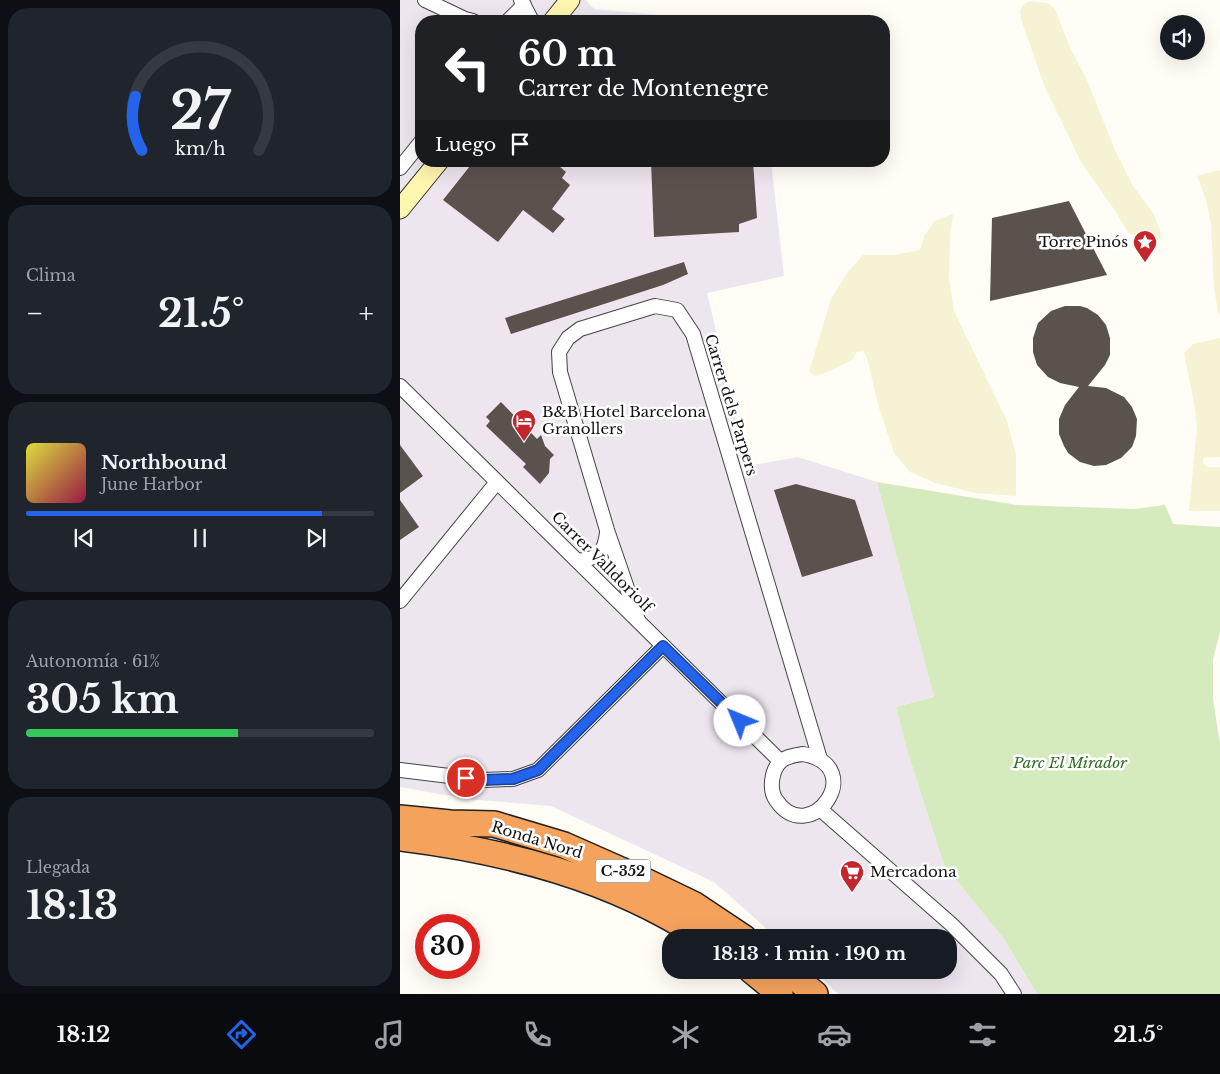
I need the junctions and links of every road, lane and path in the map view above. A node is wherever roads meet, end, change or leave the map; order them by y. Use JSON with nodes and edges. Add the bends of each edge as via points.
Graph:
{"nodes":[{"id":1,"x":425,"y":0,"type":"edge"},
{"id":2,"x":570,"y":0,"type":"edge"},
{"id":3,"x":523,"y":2,"type":"edge"},
{"id":4,"x":456,"y":15,"type":"edge"},
{"id":5,"x":513,"y":15,"type":"edge"},
{"id":6,"x":521,"y":15,"type":"edge"},
{"id":7,"x":529,"y":15,"type":"edge"},
{"id":8,"x":558,"y":15,"type":"edge"},
{"id":9,"x":415,"y":149,"type":"edge"},
{"id":10,"x":434,"y":167,"type":"edge"},
{"id":11,"x":400,"y":168,"type":"edge"},
{"id":12,"x":425,"y":178,"type":"junction"},
{"id":13,"x":400,"y":209,"type":"edge"},
{"id":14,"x":400,"y":222,"type":"edge"},
{"id":15,"x":400,"y":386,"type":"edge"},
{"id":16,"x":497,"y":482,"type":"junction"},
{"id":17,"x":607,"y":530,"type":"junction"},
{"id":18,"x":578,"y":562,"type":"junction"},
{"id":19,"x":400,"y":601,"type":"edge"},
{"id":20,"x":638,"y":620,"type":"junction"},
{"id":21,"x":663,"y":646,"type":"junction"},
{"id":22,"x":820,"y":759,"type":"junction"},
{"id":23,"x":780,"y":761,"type":"junction"},
{"id":24,"x":400,"y":770,"type":"edge"},
{"id":25,"x":400,"y":804,"type":"edge"},
{"id":26,"x":820,"y":809,"type":"junction"},
{"id":27,"x":400,"y":818,"type":"edge"},
{"id":28,"x":494,"y":824,"type":"junction"},
{"id":29,"x":400,"y":838,"type":"edge"},
{"id":30,"x":449,"y":844,"type":"junction"},
{"id":31,"x":400,"y":848,"type":"edge"},
{"id":32,"x":686,"y":929,"type":"edge"},
{"id":33,"x":730,"y":929,"type":"edge"},
{"id":34,"x":762,"y":979,"type":"edge"},
{"id":35,"x":797,"y":979,"type":"edge"},
{"id":36,"x":780,"y":994,"type":"edge"},
{"id":37,"x":815,"y":994,"type":"edge"},
{"id":38,"x":1014,"y":994,"type":"edge"}],
"edges":[{"from":1,"to":4,"type":"street"},
{"from":2,"to":8,"type":"street"},
{"from":3,"to":5,"type":"street"},
{"from":3,"to":6,"type":"street"},
{"from":3,"to":7,"type":"street"},
{"from":9,"to":11,"type":"street"},
{"from":10,"to":12,"type":"street"},
{"from":12,"to":13,"type":"street"},
{"from":12,"to":14,"type":"street"},
{"from":15,"to":16,"type":"street","name":"Carrer Valldoriolf"},
{"from":16,"to":18,"type":"street","name":"Carrer Valldoriolf"},
{"from":16,"to":19,"type":"street"},
{"from":17,"to":18,"type":"street","via":[[605,547],[600,554]]},
{"from":17,"to":20,"type":"street","name":"Carrer dels Parpers"},
{"from":17,"to":22,"type":"street","name":"Carrer dels Parpers","via":[[560,372],[560,352],[568,338],[580,329],[655,306],[677,310],[693,334]]},
{"from":18,"to":20,"type":"street","name":"Carrer Valldoriolf"},
{"from":20,"to":21,"type":"street","name":"Carrer Valldoriolf"},
{"from":21,"to":23,"type":"street","name":"Carrer Valldoriolf"},
{"from":21,"to":24,"type":"street","via":[[538,770],[513,779],[482,780]]},
{"from":22,"to":23,"type":"street","via":[[803,754]]},
{"from":22,"to":26,"type":"street","via":[[828,767],[833,787],[831,796]]},
{"from":23,"to":26,"type":"street","via":[[772,778],[772,789],[781,806],[800,815]]},
{"from":25,"to":28,"type":"highway"},
{"from":26,"to":38,"type":"street","via":[[951,924],[1001,974]]},
{"from":27,"to":28,"type":"highway","name":"Ronda Nord","number":"C-352"},
{"from":28,"to":33,"type":"highway","name":"Ronda Nord","number":"C-352","via":[[564,845],[641,879],[693,904]]},
{"from":29,"to":30,"type":"highway","name":"Ronda Nord","number":"C-352"},
{"from":30,"to":31,"type":"highway"},
{"from":30,"to":32,"type":"highway","name":"Ronda Nord","number":"C-352","via":[[563,871],[648,907]]},
{"from":34,"to":36,"type":"highway"},
{"from":35,"to":37,"type":"highway"}]}
